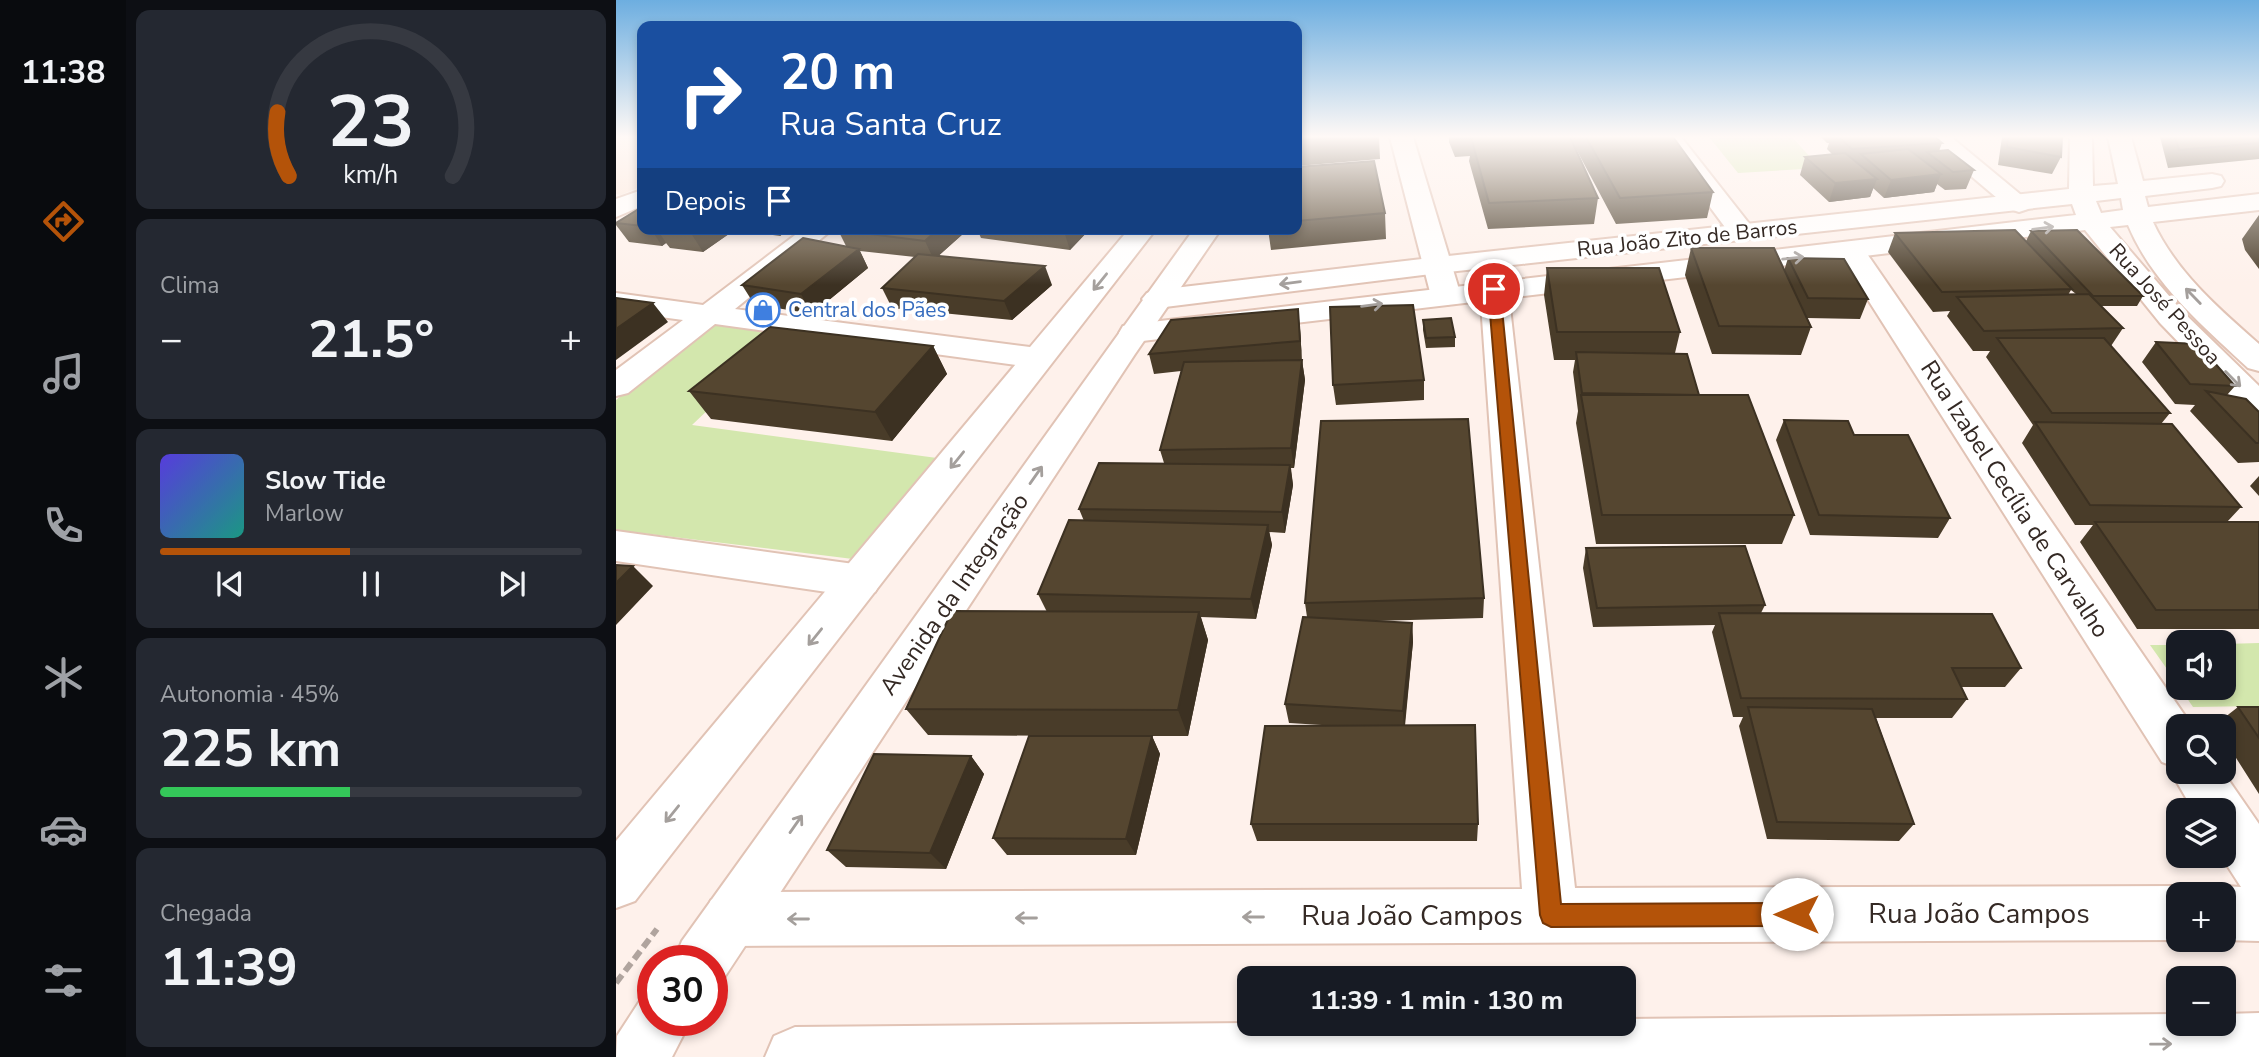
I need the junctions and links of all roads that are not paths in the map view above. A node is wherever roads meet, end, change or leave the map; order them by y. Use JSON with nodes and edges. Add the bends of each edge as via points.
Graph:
{"nodes":[{"id":1,"x":1415,"y":186,"type":"edge"},
{"id":2,"x":1707,"y":186,"type":"edge"},
{"id":3,"x":1997,"y":186,"type":"edge"},
{"id":4,"x":2084,"y":186,"type":"edge"},
{"id":5,"x":2130,"y":186,"type":"edge"},
{"id":6,"x":2203,"y":186,"type":"edge"},
{"id":7,"x":2259,"y":202,"type":"edge"},
{"id":8,"x":2134,"y":203,"type":"junction"},
{"id":9,"x":2019,"y":204,"type":"junction"},
{"id":10,"x":2086,"y":209,"type":"junction"},
{"id":11,"x":1742,"y":232,"type":"junction"},
{"id":12,"x":812,"y":235,"type":"edge"},
{"id":13,"x":1138,"y":235,"type":"edge"},
{"id":14,"x":1204,"y":235,"type":"edge"},
{"id":15,"x":1851,"y":251,"type":"junction"},
{"id":16,"x":1438,"y":265,"type":"junction"},
{"id":17,"x":1494,"y":289,"type":"junction"},
{"id":18,"x":1446,"y":296,"type":"junction"},
{"id":19,"x":1157,"y":299,"type":"junction"},
{"id":20,"x":616,"y":302,"type":"edge"},
{"id":21,"x":709,"y":313,"type":"junction"},
{"id":22,"x":1134,"y":333,"type":"junction"},
{"id":23,"x":1038,"y":358,"type":"junction"},
{"id":24,"x":2259,"y":361,"type":"edge"},
{"id":25,"x":616,"y":386,"type":"edge"},
{"id":26,"x":2259,"y":405,"type":"edge"},
{"id":27,"x":616,"y":546,"type":"edge"},
{"id":28,"x":860,"y":581,"type":"junction"},
{"id":29,"x":2166,"y":727,"type":"edge"},
{"id":30,"x":2236,"y":834,"type":"edge"},
{"id":31,"x":2259,"y":868,"type":"edge"},
{"id":32,"x":616,"y":883,"type":"edge"},
{"id":33,"x":2166,"y":913,"type":"edge"},
{"id":34,"x":2236,"y":913,"type":"edge"},
{"id":35,"x":2259,"y":914,"type":"edge"},
{"id":36,"x":1551,"y":915,"type":"junction"},
{"id":37,"x":716,"y":940,"type":"edge"},
{"id":38,"x":652,"y":1036,"type":"edge"},
{"id":39,"x":2259,"y":1043,"type":"edge"},
{"id":40,"x":1907,"y":1052,"type":"edge"},
{"id":41,"x":1144,"y":1056,"type":"edge"},
{"id":42,"x":638,"y":1057,"type":"edge"},
{"id":43,"x":795,"y":1057,"type":"edge"}],
"edges":[{"from":1,"to":16,"type":"street"},
{"from":2,"to":11,"type":"street"},
{"from":3,"to":9,"type":"street"},
{"from":4,"to":10,"type":"street"},
{"from":5,"to":8,"type":"street","name":"Rua José Pessoa"},
{"from":6,"to":8,"type":"street","name":"Rua João Zito de Barros"},
{"from":7,"to":8,"type":"street","name":"Rua João Zito de Barros"},
{"from":8,"to":10,"type":"street","name":"Rua João Zito de Barros"},
{"from":24,"to":8,"type":"street","name":"Rua José Pessoa","one_way":true,"via":[[2180,282],[2150,244]]},
{"from":9,"to":10,"type":"street","name":"Rua João Zito de Barros"},
{"from":9,"to":11,"type":"street","name":"Rua João Zito de Barros"},
{"from":15,"to":10,"type":"street","name":"Rua João Zito de Barros","one_way":true},
{"from":10,"to":26,"type":"street","name":"Rua José Pessoa","one_way":true,"via":[[2171,317]]},
{"from":11,"to":16,"type":"street","name":"Rua João Zito de Barros"},
{"from":12,"to":21,"type":"street"},
{"from":13,"to":23,"type":"street","one_way":true},
{"from":14,"to":19,"type":"street","name":"Avenida da Integração"},
{"from":17,"to":15,"type":"street","name":"Rua João Zito de Barros","one_way":true},
{"from":15,"to":29,"type":"street","name":"Rua Izabel Cecília de Carvalho"},
{"from":16,"to":18,"type":"street"},
{"from":16,"to":19,"type":"street","name":"Rua João Zito de Barros","one_way":true},
{"from":17,"to":18,"type":"street","name":"Rua João Zito de Barros"},
{"from":17,"to":36,"type":"street"},
{"from":22,"to":18,"type":"street","name":"Rua João Zito de Barros","one_way":true},
{"from":19,"to":22,"type":"street","name":"Avenida da Integração"},
{"from":20,"to":21,"type":"street"},
{"from":21,"to":23,"type":"street"},
{"from":21,"to":25,"type":"street"},
{"from":37,"to":22,"type":"street","name":"Avenida da Integração","one_way":true},
{"from":23,"to":28,"type":"street","one_way":true},
{"from":27,"to":28,"type":"street"},
{"from":28,"to":32,"type":"street","one_way":true},
{"from":30,"to":31,"type":"street"},
{"from":33,"to":36,"type":"street","name":"Rua João Campos"},
{"from":34,"to":35,"type":"street"},
{"from":36,"to":37,"type":"street","name":"Rua João Campos","one_way":true},
{"from":38,"to":42,"type":"street"},
{"from":40,"to":39,"type":"street","one_way":true},
{"from":40,"to":41,"type":"street"},
{"from":41,"to":43,"type":"street"}]}
